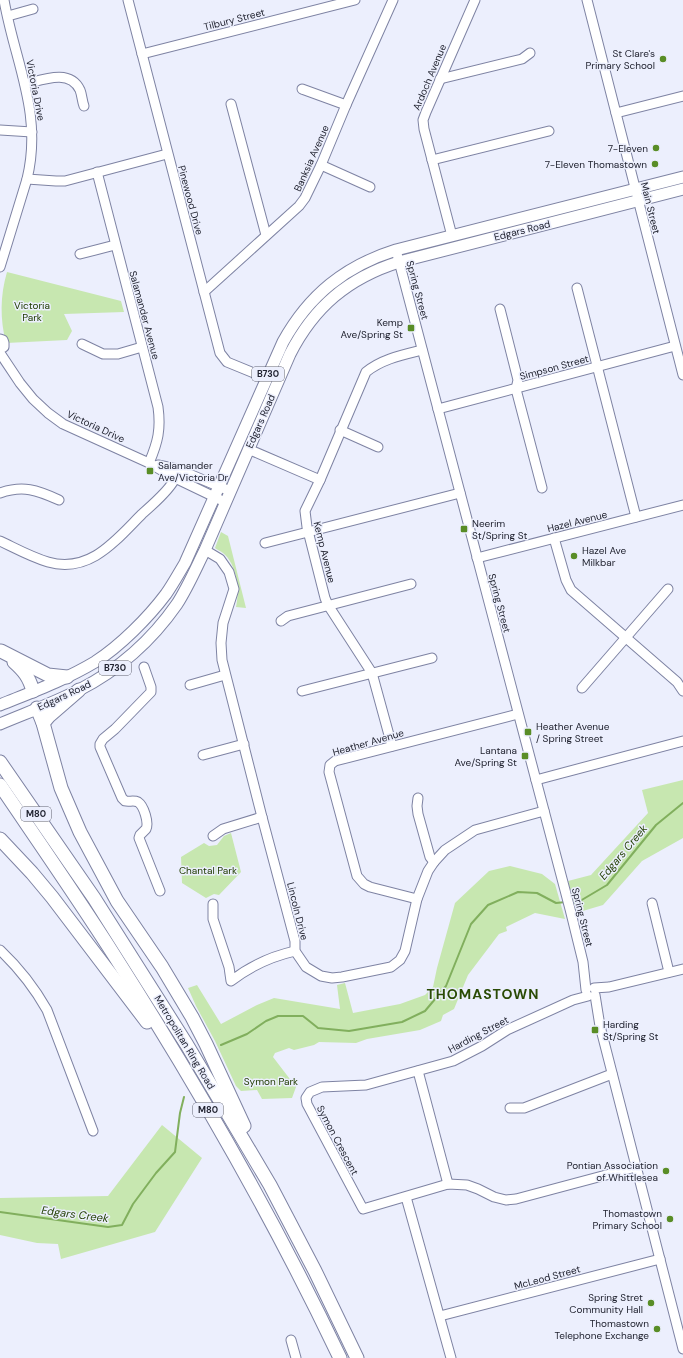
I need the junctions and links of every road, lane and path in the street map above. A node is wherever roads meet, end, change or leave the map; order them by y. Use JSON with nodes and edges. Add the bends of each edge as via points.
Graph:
{"nodes":[{"id":1,"x":1,"y":0,"type":"edge"},
{"id":2,"x":4,"y":0,"type":"edge"},
{"id":3,"x":128,"y":0,"type":"edge"},
{"id":4,"x":356,"y":0,"type":"edge"},
{"id":5,"x":393,"y":0,"type":"edge"},
{"id":6,"x":475,"y":0,"type":"edge"},
{"id":7,"x":587,"y":0,"type":"edge"},
{"id":8,"x":33,"y":9,"type":"dead end"},
{"id":9,"x":7,"y":13,"type":"junction"},
{"id":10,"x":530,"y":53,"type":"dead end"},
{"id":11,"x":142,"y":54,"type":"junction"},
{"id":12,"x":440,"y":79,"type":"junction"},
{"id":13,"x":25,"y":84,"type":"junction"},
{"id":14,"x":302,"y":89,"type":"dead end"},
{"id":15,"x":683,"y":96,"type":"edge"},
{"id":16,"x":231,"y":104,"type":"dead end"},
{"id":17,"x":346,"y":105,"type":"junction"},
{"id":18,"x":84,"y":106,"type":"dead end"},
{"id":19,"x":616,"y":113,"type":"junction"},
{"id":20,"x":0,"y":130,"type":"edge"},
{"id":21,"x":32,"y":130,"type":"junction"},
{"id":22,"x":549,"y":131,"type":"dead end"},
{"id":23,"x":167,"y":154,"type":"junction"},
{"id":24,"x":432,"y":160,"type":"junction"},
{"id":25,"x":321,"y":165,"type":"junction"},
{"id":26,"x":97,"y":172,"type":"junction"},
{"id":27,"x":683,"y":177,"type":"edge"},
{"id":28,"x":27,"y":179,"type":"junction"},
{"id":29,"x":370,"y":187,"type":"dead end"},
{"id":30,"x":635,"y":189,"type":"junction"},
{"id":31,"x":683,"y":189,"type":"edge"},
{"id":32,"x":638,"y":201,"type":"junction"},
{"id":33,"x":266,"y":235,"type":"junction"},
{"id":34,"x":452,"y":236,"type":"junction"},
{"id":35,"x":115,"y":245,"type":"junction"},
{"id":36,"x":396,"y":250,"type":"junction"},
{"id":37,"x":80,"y":254,"type":"dead end"},
{"id":38,"x":399,"y":262,"type":"junction"},
{"id":39,"x":0,"y":267,"type":"edge"},
{"id":40,"x":577,"y":288,"type":"dead end"},
{"id":41,"x":204,"y":292,"type":"junction"},
{"id":42,"x":500,"y":309,"type":"dead end"},
{"id":43,"x":1,"y":344,"type":"edge"},
{"id":44,"x":82,"y":344,"type":"dead end"},
{"id":45,"x":675,"y":346,"type":"junction"},
{"id":46,"x":142,"y":347,"type":"junction"},
{"id":47,"x":422,"y":350,"type":"junction"},
{"id":48,"x":598,"y":367,"type":"junction"},
{"id":49,"x":683,"y":376,"type":"edge"},
{"id":50,"x":266,"y":378,"type":"junction"},
{"id":51,"x":516,"y":389,"type":"junction"},
{"id":52,"x":438,"y":409,"type":"junction"},
{"id":53,"x":340,"y":430,"type":"junction"},
{"id":54,"x":378,"y":447,"type":"dead end"},
{"id":55,"x":248,"y":449,"type":"junction"},
{"id":56,"x":149,"y":463,"type":"junction"},
{"id":57,"x":174,"y":475,"type":"junction"},
{"id":58,"x":320,"y":480,"type":"junction"},
{"id":59,"x":219,"y":486,"type":"junction"},
{"id":60,"x":542,"y":488,"type":"dead end"},
{"id":61,"x":230,"y":491,"type":"junction"},
{"id":62,"x":0,"y":493,"type":"edge"},
{"id":63,"x":460,"y":493,"type":"junction"},
{"id":64,"x":214,"y":497,"type":"junction"},
{"id":65,"x":59,"y":500,"type":"dead end"},
{"id":66,"x":225,"y":502,"type":"junction"},
{"id":67,"x":683,"y":505,"type":"edge"},
{"id":68,"x":636,"y":517,"type":"junction"},
{"id":69,"x":308,"y":532,"type":"junction"},
{"id":70,"x":554,"y":538,"type":"junction"},
{"id":71,"x":0,"y":541,"type":"edge"},
{"id":72,"x":266,"y":543,"type":"dead end"},
{"id":73,"x":205,"y":550,"type":"junction"},
{"id":74,"x":477,"y":558,"type":"junction"},
{"id":75,"x":411,"y":584,"type":"dead end"},
{"id":76,"x":668,"y":589,"type":"dead end"},
{"id":77,"x":328,"y":605,"type":"junction"},
{"id":78,"x":281,"y":621,"type":"dead end"},
{"id":79,"x":625,"y":637,"type":"junction"},
{"id":80,"x":1,"y":650,"type":"edge"},
{"id":81,"x":432,"y":658,"type":"dead end"},
{"id":82,"x":144,"y":666,"type":"dead end"},
{"id":83,"x":372,"y":673,"type":"junction"},
{"id":84,"x":225,"y":675,"type":"junction"},
{"id":85,"x":67,"y":677,"type":"junction"},
{"id":86,"x":190,"y":685,"type":"dead end"},
{"id":87,"x":582,"y":688,"type":"dead end"},
{"id":88,"x":79,"y":690,"type":"junction"},
{"id":89,"x":33,"y":691,"type":"junction"},
{"id":90,"x":302,"y":691,"type":"dead end"},
{"id":91,"x":683,"y":691,"type":"edge"},
{"id":92,"x":0,"y":705,"type":"edge"},
{"id":93,"x":37,"y":708,"type":"junction"},
{"id":94,"x":518,"y":714,"type":"junction"},
{"id":95,"x":43,"y":723,"type":"junction"},
{"id":96,"x":0,"y":724,"type":"edge"},
{"id":97,"x":683,"y":741,"type":"edge"},
{"id":98,"x":244,"y":744,"type":"junction"},
{"id":99,"x":392,"y":746,"type":"junction"},
{"id":100,"x":203,"y":755,"type":"dead end"},
{"id":101,"x":0,"y":762,"type":"edge"},
{"id":102,"x":536,"y":780,"type":"junction"},
{"id":103,"x":0,"y":785,"type":"edge"},
{"id":104,"x":418,"y":798,"type":"dead end"},
{"id":105,"x":544,"y":811,"type":"junction"},
{"id":106,"x":262,"y":817,"type":"junction"},
{"id":107,"x":213,"y":836,"type":"dead end"},
{"id":108,"x":0,"y":839,"type":"edge"},
{"id":109,"x":434,"y":862,"type":"junction"},
{"id":110,"x":160,"y":891,"type":"dead end"},
{"id":111,"x":417,"y":899,"type":"junction"},
{"id":112,"x":652,"y":903,"type":"dead end"},
{"id":113,"x":213,"y":904,"type":"dead end"},
{"id":114,"x":0,"y":950,"type":"edge"},
{"id":115,"x":295,"y":951,"type":"junction"},
{"id":116,"x":683,"y":969,"type":"edge"},
{"id":117,"x":669,"y":972,"type":"junction"},
{"id":118,"x":591,"y":992,"type":"junction"},
{"id":119,"x":418,"y":1071,"type":"junction"},
{"id":120,"x":612,"y":1074,"type":"junction"},
{"id":121,"x":366,"y":1085,"type":"joint"},
{"id":122,"x":198,"y":1091,"type":"junction"},
{"id":123,"x":510,"y":1108,"type":"dead end"},
{"id":124,"x":93,"y":1131,"type":"dead end"},
{"id":125,"x":636,"y":1167,"type":"junction"},
{"id":126,"x":270,"y":1184,"type":"junction"},
{"id":127,"x":448,"y":1184,"type":"junction"},
{"id":128,"x":406,"y":1197,"type":"junction"},
{"id":129,"x":660,"y":1259,"type":"junction"},
{"id":130,"x":440,"y":1316,"type":"junction"},
{"id":131,"x":291,"y":1340,"type":"dead end"},
{"id":132,"x":683,"y":1349,"type":"edge"},
{"id":133,"x":296,"y":1358,"type":"edge"},
{"id":134,"x":340,"y":1358,"type":"edge"},
{"id":135,"x":357,"y":1358,"type":"edge"},
{"id":136,"x":451,"y":1358,"type":"edge"}],
"edges":[{"from":1,"to":9,"type":"street","name":"Victoria Drive"},
{"from":2,"to":9,"type":"street","name":"Victoria Drive"},
{"from":3,"to":11,"type":"street","name":"Pinewood Drive"},
{"from":4,"to":11,"type":"street","name":"Tilbury Street"},
{"from":5,"to":17,"type":"street","name":"Banksia Avenue"},
{"from":6,"to":12,"type":"street","name":"Ardoch Avenue"},
{"from":7,"to":19,"type":"street","name":"Main Street"},
{"from":8,"to":9,"type":"street"},
{"from":9,"to":13,"type":"street","name":"Victoria Drive"},
{"from":10,"to":12,"type":"street","via":[[522,59]]},
{"from":11,"to":23,"type":"street","name":"Pinewood Drive"},
{"from":12,"to":24,"type":"street","name":"Ardoch Avenue","via":[[423,120]]},
{"from":13,"to":18,"type":"street","via":[[59,76],[69,79],[80,91]]},
{"from":13,"to":21,"type":"street","name":"Victoria Drive"},
{"from":14,"to":17,"type":"street"},
{"from":15,"to":19,"type":"street"},
{"from":16,"to":33,"type":"street"},
{"from":17,"to":25,"type":"street","name":"Banksia Avenue"},
{"from":19,"to":30,"type":"street","name":"Main Street"},
{"from":20,"to":21,"type":"street"},
{"from":21,"to":28,"type":"street","name":"Victoria Drive"},
{"from":22,"to":24,"type":"street"},
{"from":23,"to":26,"type":"street"},
{"from":23,"to":41,"type":"street","name":"Pinewood Drive"},
{"from":24,"to":34,"type":"street","name":"Ardoch Avenue"},
{"from":25,"to":29,"type":"street"},
{"from":25,"to":33,"type":"street","name":"Banksia Avenue","via":[[299,206]]},
{"from":26,"to":28,"type":"street","via":[[56,181]]},
{"from":26,"to":35,"type":"street","name":"Salamander Avenue"},
{"from":27,"to":30,"type":"main road","name":"Edgars Road","number":"B730"},
{"from":28,"to":39,"type":"street","name":"Victoria Drive"},
{"from":30,"to":32,"type":"street","name":"Main Street"},
{"from":30,"to":34,"type":"main road","name":"Edgars Road","number":"B730"},
{"from":31,"to":32,"type":"main road","name":"Edgars Road","number":"B730"},
{"from":32,"to":38,"type":"main road","name":"Edgars Road","number":"B730"},
{"from":32,"to":45,"type":"street","name":"Main Street"},
{"from":33,"to":41,"type":"street","name":"Banksia Avenue"},
{"from":34,"to":36,"type":"main road","name":"Edgars Road","number":"B730"},
{"from":35,"to":37,"type":"street"},
{"from":35,"to":46,"type":"street","name":"Salamander Avenue"},
{"from":36,"to":38,"type":"street","name":"Spring Street"},
{"from":36,"to":50,"type":"main road","name":"Edgars Road","number":"B730","via":[[349,270],[315,298],[289,331]]},
{"from":38,"to":47,"type":"street","name":"Spring Street"},
{"from":38,"to":55,"type":"main road","name":"Edgars Road","number":"B730","via":[[376,270],[336,294],[304,329],[290,354]]},
{"from":40,"to":48,"type":"street"},
{"from":41,"to":50,"type":"street","name":"Pinewood Drive","via":[[220,353],[226,362]]},
{"from":42,"to":51,"type":"street","via":[[518,380]]},
{"from":43,"to":56,"type":"street","name":"Victoria Drive","via":[[20,384],[48,413],[63,424]]},
{"from":44,"to":46,"type":"street","via":[[104,354],[118,354]]},
{"from":45,"to":48,"type":"street","name":"Simpson Street"},
{"from":45,"to":49,"type":"street","name":"Main Street"},
{"from":46,"to":56,"type":"street","name":"Salamander Avenue","via":[[160,422]]},
{"from":47,"to":52,"type":"street","name":"Spring Street"},
{"from":47,"to":53,"type":"street","name":"Kemp Avenue","via":[[383,360],[366,372]]},
{"from":48,"to":51,"type":"street","name":"Simpson Street"},
{"from":48,"to":68,"type":"street"},
{"from":50,"to":59,"type":"main road","name":"Edgars Road","number":"B730"},
{"from":51,"to":52,"type":"street","name":"Simpson Street"},
{"from":51,"to":60,"type":"street"},
{"from":52,"to":63,"type":"street","name":"Spring Street"},
{"from":53,"to":54,"type":"street"},
{"from":53,"to":58,"type":"street","name":"Kemp Avenue"},
{"from":55,"to":58,"type":"street"},
{"from":55,"to":61,"type":"main road","name":"Edgars Road","number":"B730"},
{"from":56,"to":57,"type":"street","name":"Victoria Drive"},
{"from":57,"to":59,"type":"street","name":"Victoria Drive"},
{"from":57,"to":64,"type":"street","name":"Victoria Drive"},
{"from":57,"to":71,"type":"street","via":[[165,492],[106,549],[81,562],[48,562]]},
{"from":58,"to":69,"type":"street","name":"Kemp Avenue","via":[[305,512]]},
{"from":59,"to":61,"type":"street","name":"Victoria Drive"},
{"from":59,"to":64,"type":"main road","name":"Edgars Road","number":"B730"},
{"from":61,"to":66,"type":"main road","name":"Edgars Road","number":"B730"},
{"from":62,"to":65,"type":"street","via":[[24,489]]},
{"from":63,"to":69,"type":"street"},
{"from":63,"to":74,"type":"street","name":"Spring Street"},
{"from":64,"to":66,"type":"street","name":"Victoria Drive"},
{"from":64,"to":85,"type":"main road","name":"Edgars Road","number":"B730","via":[[185,563],[165,595],[115,648]]},
{"from":66,"to":73,"type":"main road","name":"Edgars Road","number":"B730"},
{"from":67,"to":68,"type":"street","name":"Hazel Avenue"},
{"from":68,"to":70,"type":"street","name":"Hazel Avenue"},
{"from":69,"to":72,"type":"street"},
{"from":69,"to":77,"type":"street","name":"Kemp Avenue"},
{"from":70,"to":74,"type":"street","name":"Hazel Avenue"},
{"from":70,"to":79,"type":"street","via":[[571,590]]},
{"from":73,"to":84,"type":"street","name":"Lincoln Drive","via":[[220,559],[229,572],[234,589],[220,643]]},
{"from":73,"to":88,"type":"main road","name":"Edgars Road","number":"B730","via":[[176,604],[159,626],[125,660],[102,678]]},
{"from":74,"to":94,"type":"street","name":"Spring Street"},
{"from":75,"to":77,"type":"street"},
{"from":76,"to":79,"type":"street"},
{"from":77,"to":78,"type":"street","via":[[288,616]]},
{"from":77,"to":83,"type":"street","name":"Kemp Avenue"},
{"from":79,"to":87,"type":"street"},
{"from":79,"to":91,"type":"street","via":[[677,682]]},
{"from":80,"to":85,"type":"highway","via":[[48,675]]},
{"from":80,"to":89,"type":"highway","via":[[25,672]]},
{"from":81,"to":83,"type":"street"},
{"from":82,"to":110,"type":"street","via":[[151,692],[103,739],[100,747],[122,798],[125,801],[139,803],[147,821],[147,827],[139,838]]},
{"from":83,"to":90,"type":"street"},
{"from":83,"to":99,"type":"street","name":"Kemp Avenue"},
{"from":84,"to":86,"type":"street"},
{"from":84,"to":98,"type":"street","name":"Lincoln Drive"},
{"from":85,"to":89,"type":"main road","name":"Edgars Road","number":"B730"},
{"from":88,"to":93,"type":"main road","name":"Edgars Road","number":"B730"},
{"from":88,"to":95,"type":"highway"},
{"from":89,"to":92,"type":"main road","name":"Edgars Road","number":"B730"},
{"from":89,"to":93,"type":"main road"},
{"from":93,"to":95,"type":"highway"},
{"from":93,"to":96,"type":"main road","name":"Edgars Road","number":"B730"},
{"from":94,"to":99,"type":"street","name":"Heather Avenue"},
{"from":94,"to":102,"type":"street","name":"Spring Street"},
{"from":95,"to":126,"type":"highway","via":[[61,788],[80,832],[117,901],[162,967],[199,1031]]},
{"from":97,"to":102,"type":"street"},
{"from":98,"to":100,"type":"street"},
{"from":98,"to":106,"type":"street","name":"Lincoln Drive"},
{"from":99,"to":111,"type":"street","name":"Heather Avenue","via":[[335,761],[330,765],[329,772],[355,870],[360,880],[370,887]]},
{"from":101,"to":126,"type":"highway","name":"Metropolitan Ring Road","number":"M80","via":[[131,954]]},
{"from":102,"to":105,"type":"street","name":"Spring Street"},
{"from":103,"to":122,"type":"highway","name":"Metropolitan Ring Road","number":"M80","via":[[113,954]]},
{"from":104,"to":109,"type":"street","via":[[418,814],[430,857]]},
{"from":105,"to":109,"type":"street","name":"Lincoln Drive","via":[[475,830],[452,844]]},
{"from":105,"to":118,"type":"street","name":"Spring Street"},
{"from":106,"to":107,"type":"street","via":[[223,829]]},
{"from":106,"to":115,"type":"street","name":"Lincoln Drive","via":[[295,941]]},
{"from":108,"to":122,"type":"highway","via":[[28,867],[52,897]]},
{"from":109,"to":111,"type":"street","name":"Lincoln Drive"},
{"from":111,"to":115,"type":"street","name":"Lincoln Drive","via":[[405,951],[400,960],[391,967],[332,978],[321,976],[306,967]]},
{"from":112,"to":117,"type":"street"},
{"from":113,"to":115,"type":"street","via":[[213,919],[231,980],[242,972]]},
{"from":114,"to":124,"type":"street","via":[[21,971],[47,1010]]},
{"from":116,"to":117,"type":"street","name":"Harding Street"},
{"from":117,"to":118,"type":"street","name":"Harding Street"},
{"from":118,"to":119,"type":"street","name":"Harding Street","via":[[507,1030],[453,1061]]},
{"from":118,"to":120,"type":"street","name":"Spring Street"},
{"from":119,"to":121,"type":"street","name":"Harding Street"},
{"from":119,"to":127,"type":"street"},
{"from":120,"to":123,"type":"street","via":[[524,1108]]},
{"from":120,"to":125,"type":"street","name":"Spring Street"},
{"from":121,"to":128,"type":"street","name":"Symon Crescent","via":[[322,1087],[310,1092],[306,1098],[307,1104],[363,1209]]},
{"from":122,"to":134,"type":"highway","name":"Metropolitan Ring Road","number":"M80","via":[[260,1198]]},
{"from":125,"to":127,"type":"street","via":[[506,1200],[467,1185]]},
{"from":125,"to":129,"type":"street","name":"Spring Street"},
{"from":126,"to":135,"type":"highway","name":"Metropolitan Ring Road","number":"M80"},
{"from":127,"to":128,"type":"street"},
{"from":128,"to":130,"type":"street"},
{"from":129,"to":130,"type":"street","name":"McLeod Street"},
{"from":129,"to":132,"type":"street","name":"Spring Street"},
{"from":130,"to":136,"type":"street"},
{"from":131,"to":133,"type":"street"}]}
